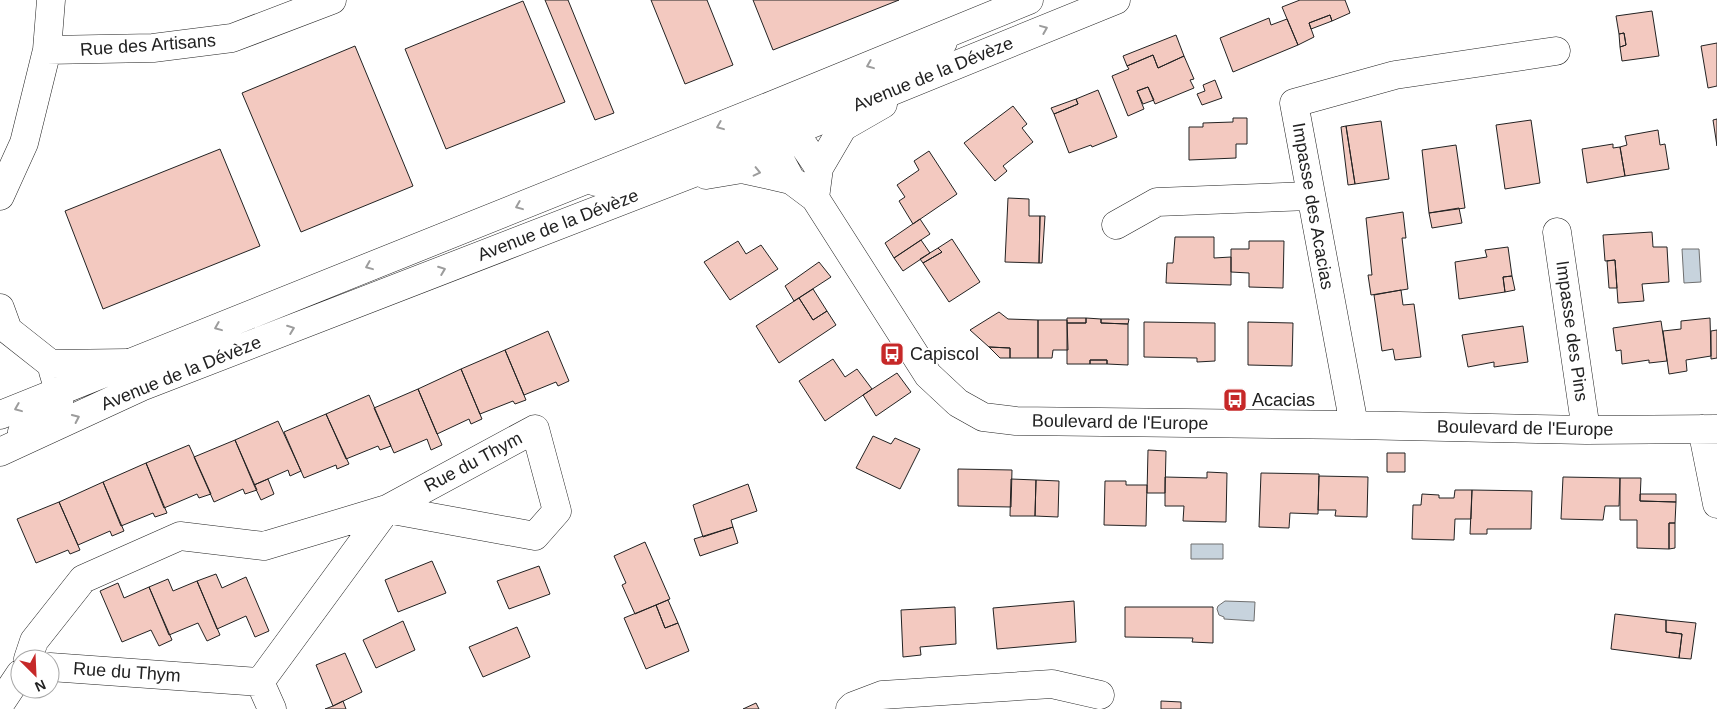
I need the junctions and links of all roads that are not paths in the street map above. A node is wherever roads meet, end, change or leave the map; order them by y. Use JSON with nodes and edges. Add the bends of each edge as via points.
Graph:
{"nodes":[{"id":1,"x":50,"y":0,"type":"edge"},
{"id":2,"x":332,"y":0,"type":"edge"},
{"id":3,"x":1028,"y":0,"type":"edge"},
{"id":4,"x":1116,"y":0,"type":"edge"},
{"id":5,"x":974,"y":22,"type":"junction"},
{"id":6,"x":47,"y":50,"type":"junction"},
{"id":7,"x":1556,"y":51,"type":"dead end"},
{"id":8,"x":950,"y":66,"type":"junction"},
{"id":9,"x":780,"y":132,"type":"junction"},
{"id":10,"x":819,"y":168,"type":"junction"},
{"id":11,"x":675,"y":180,"type":"junction"},
{"id":12,"x":791,"y":180,"type":"junction"},
{"id":13,"x":565,"y":188,"type":"junction"},
{"id":14,"x":1310,"y":196,"type":"junction"},
{"id":15,"x":1,"y":197,"type":"edge"},
{"id":16,"x":815,"y":198,"type":"junction"},
{"id":17,"x":1116,"y":225,"type":"dead end"},
{"id":18,"x":1557,"y":232,"type":"dead end"},
{"id":19,"x":3,"y":323,"type":"edge"},
{"id":20,"x":128,"y":363,"type":"junction"},
{"id":21,"x":51,"y":364,"type":"junction"},
{"id":22,"x":59,"y":391,"type":"junction"},
{"id":23,"x":0,"y":415,"type":"edge"},
{"id":24,"x":1354,"y":425,"type":"junction"},
{"id":25,"x":1709,"y":429,"type":"edge"},
{"id":26,"x":1586,"y":430,"type":"junction"},
{"id":27,"x":0,"y":441,"type":"edge"},
{"id":28,"x":0,"y":452,"type":"edge"},
{"id":29,"x":1717,"y":504,"type":"edge"},
{"id":30,"x":387,"y":509,"type":"junction"},
{"id":31,"x":31,"y":649,"type":"edge"},
{"id":32,"x":60,"y":668,"type":"edge"},
{"id":33,"x":260,"y":682,"type":"junction"},
{"id":34,"x":10,"y":689,"type":"edge"},
{"id":35,"x":1100,"y":695,"type":"dead end"},
{"id":36,"x":0,"y":704,"type":"edge"},
{"id":37,"x":272,"y":709,"type":"edge"},
{"id":38,"x":850,"y":709,"type":"edge"}],
"edges":[{"from":1,"to":6,"type":"street"},
{"from":2,"to":6,"type":"street","name":"Rue des Artisans","via":[[232,38],[153,48]]},
{"from":3,"to":5,"type":"street","name":"Avenue de la Dévèze"},
{"from":8,"to":4,"type":"street","name":"Avenue de la Dévèze","one_way":true},
{"from":5,"to":9,"type":"street","via":[[894,75]]},
{"from":5,"to":13,"type":"street","name":"Avenue de la Dévèze","one_way":true},
{"from":6,"to":15,"type":"street","via":[[24,143]]},
{"from":7,"to":14,"type":"street","name":"Impasse des Acacias","via":[[1395,75],[1294,103]]},
{"from":8,"to":9,"type":"street","name":"Avenue de la Dévèze"},
{"from":8,"to":10,"type":"street","via":[[843,127]]},
{"from":9,"to":10,"type":"street"},
{"from":9,"to":11,"type":"street","name":"Avenue de la Dévèze"},
{"from":9,"to":12,"type":"street","name":"Boulevard de l'Europe"},
{"from":9,"to":13,"type":"street","via":[[661,171]]},
{"from":10,"to":16,"type":"street"},
{"from":11,"to":12,"type":"street","name":"Boulevard de l'Europe","one_way":true,"via":[[742,169]]},
{"from":28,"to":11,"type":"street","name":"Avenue de la Dévèze","one_way":true,"via":[[141,387]]},
{"from":12,"to":16,"type":"street","name":"Boulevard de l'Europe"},
{"from":13,"to":20,"type":"street","name":"Avenue de la Dévèze","one_way":true},
{"from":14,"to":17,"type":"street","via":[[1157,202]]},
{"from":14,"to":24,"type":"street","name":"Impasse des Acacias"},
{"from":16,"to":24,"type":"street","name":"Boulevard de l'Europe","via":[[928,375],[958,403],[983,417],[1016,421]]},
{"from":18,"to":26,"type":"street","name":"Impasse des Pins"},
{"from":19,"to":21,"type":"street"},
{"from":20,"to":21,"type":"street"},
{"from":20,"to":22,"type":"street","name":"Avenue de la Dévèze"},
{"from":21,"to":22,"type":"street"},
{"from":22,"to":23,"type":"street","name":"Avenue de la Dévèze","one_way":true},
{"from":22,"to":27,"type":"street","via":[[59,404],[46,422]]},
{"from":24,"to":26,"type":"street","name":"Boulevard de l'Europe"},
{"from":25,"to":26,"type":"street","name":"Boulevard de l'Europe"},
{"from":25,"to":29,"type":"street"},
{"from":30,"to":30,"type":"street","name":"Rue du Thym","via":[[535,536],[558,511],[535,429]]},
{"from":30,"to":31,"type":"street","via":[[264,546],[180,536],[83,578],[34,641]]},
{"from":30,"to":33,"type":"street","name":"Rue du Thym"},
{"from":32,"to":33,"type":"street","name":"Rue du Thym"},
{"from":33,"to":37,"type":"street"},
{"from":34,"to":36,"type":"street"},
{"from":35,"to":38,"type":"street","via":[[1052,684],[882,695]]}]}
